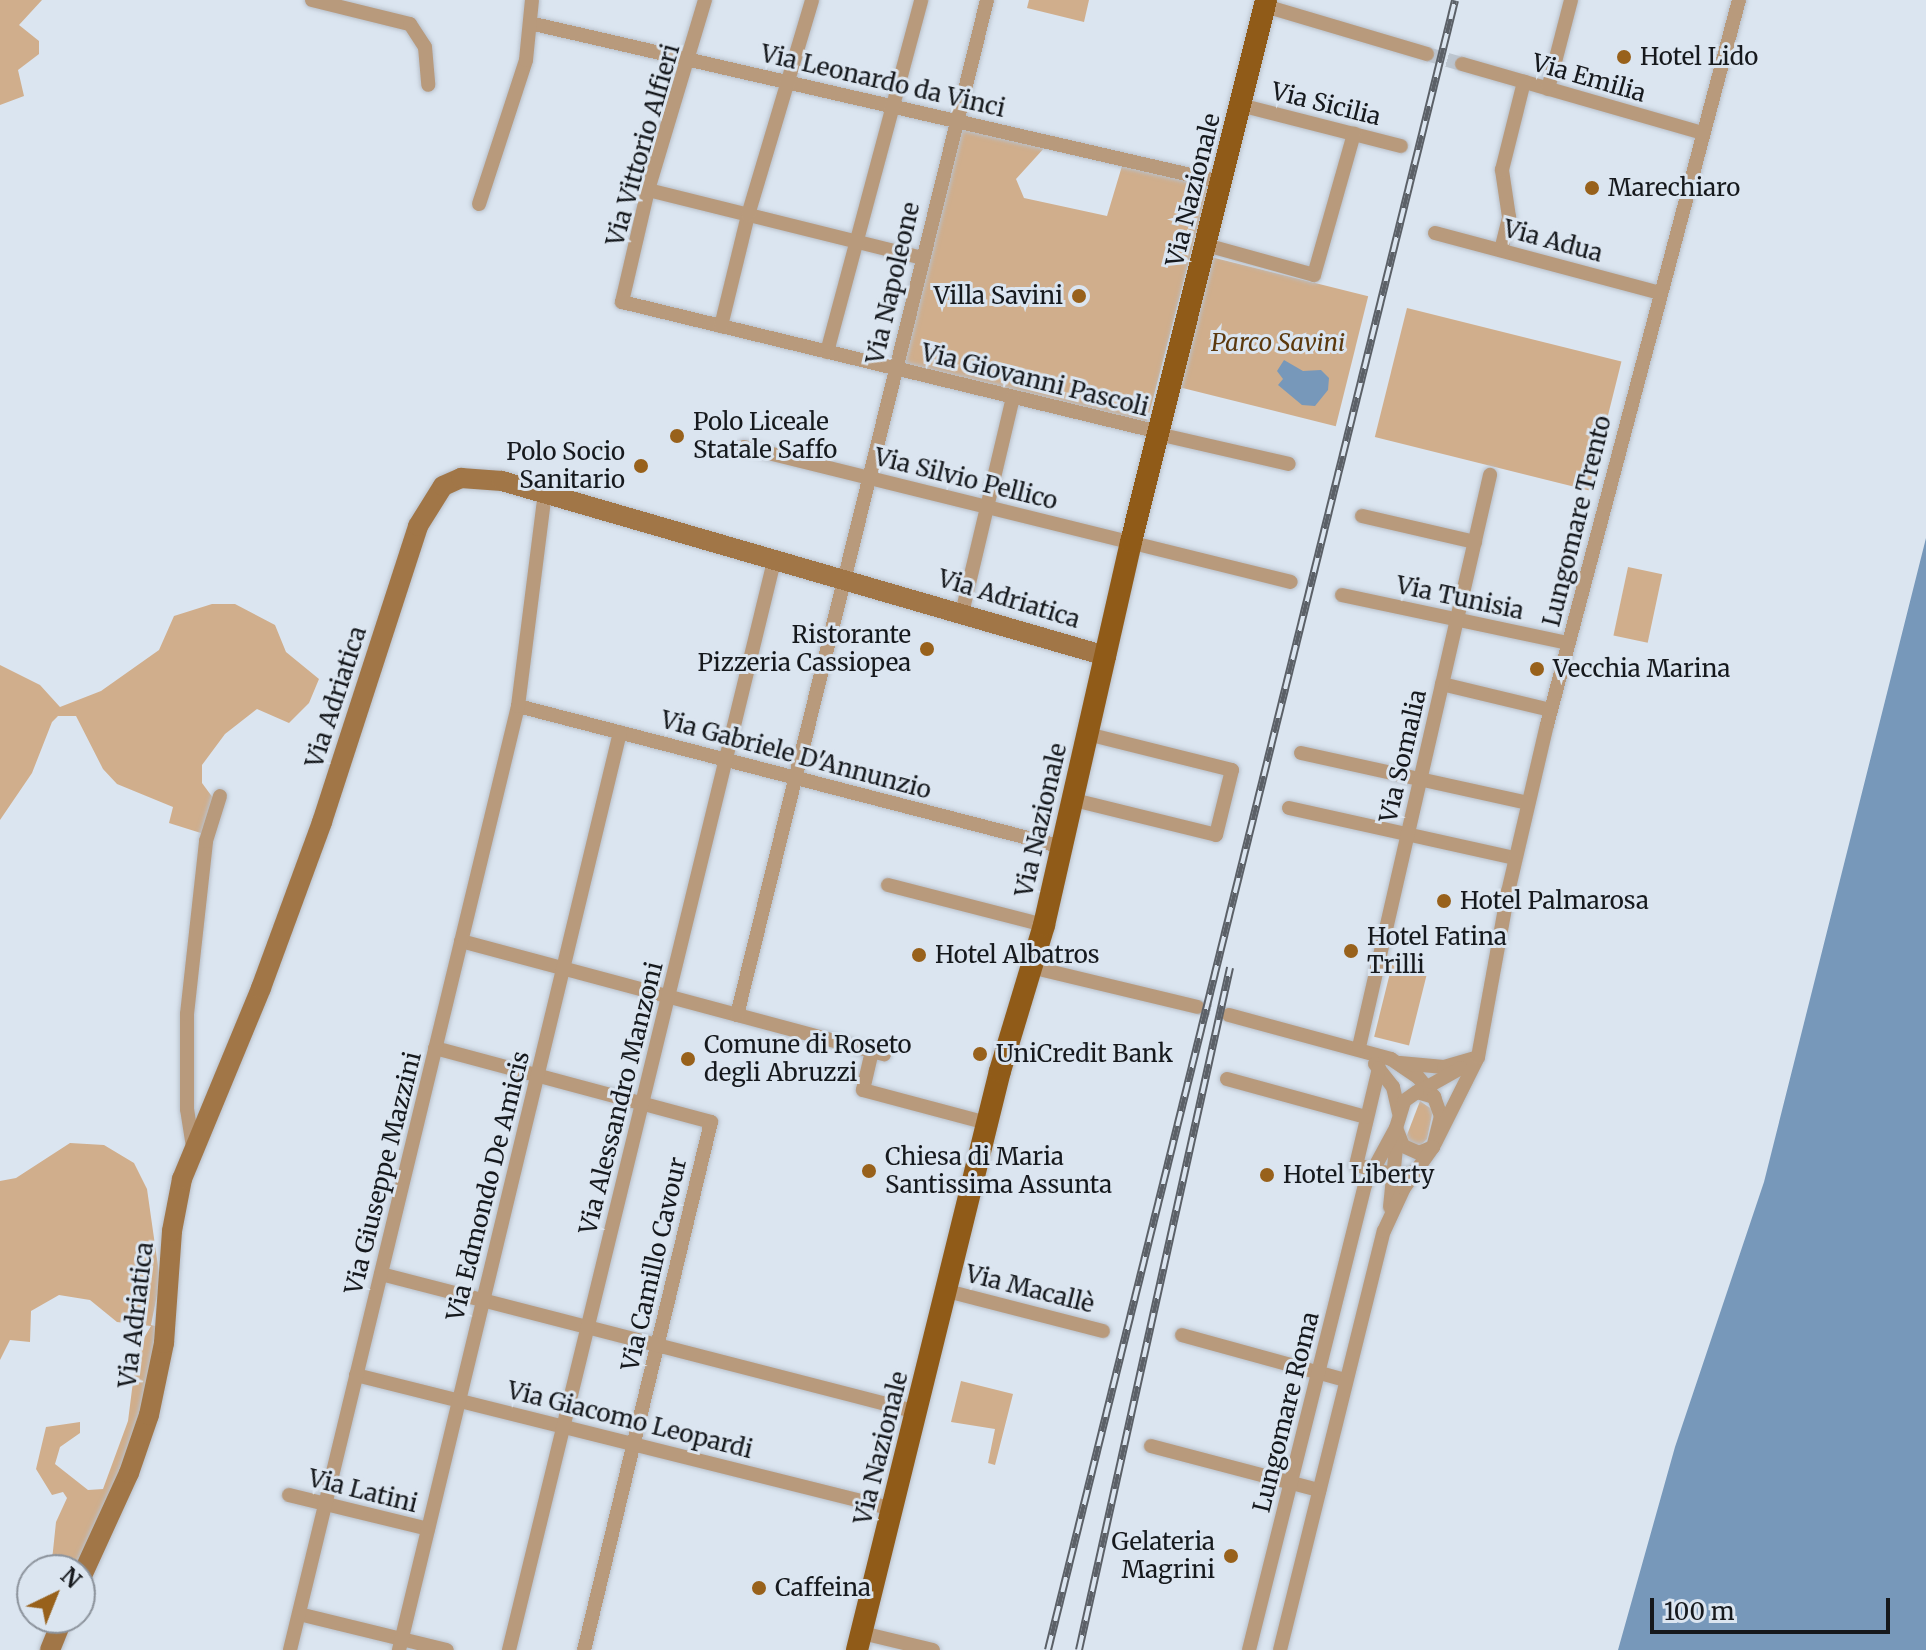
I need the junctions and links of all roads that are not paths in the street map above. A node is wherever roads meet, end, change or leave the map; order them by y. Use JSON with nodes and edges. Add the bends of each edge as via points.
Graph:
{"nodes":[{"id":1,"x":312,"y":0,"type":"edge"},
{"id":2,"x":532,"y":0,"type":"edge"},
{"id":3,"x":705,"y":0,"type":"edge"},
{"id":4,"x":812,"y":0,"type":"edge"},
{"id":5,"x":921,"y":0,"type":"edge"},
{"id":6,"x":987,"y":0,"type":"edge"},
{"id":7,"x":1571,"y":0,"type":"edge"},
{"id":8,"x":1739,"y":0,"type":"edge"},
{"id":9,"x":1265,"y":3,"type":"edge"},
{"id":10,"x":534,"y":24,"type":"junction"},
{"id":11,"x":1427,"y":54,"type":"tunnel mouth"},
{"id":12,"x":692,"y":58,"type":"junction"},
{"id":13,"x":1462,"y":64,"type":"tunnel mouth"},
{"id":14,"x":1524,"y":82,"type":"junction"},
{"id":15,"x":791,"y":83,"type":"junction"},
{"id":16,"x":428,"y":85,"type":"dead end"},
{"id":17,"x":1548,"y":89,"type":"junction"},
{"id":18,"x":1240,"y":105,"type":"junction"},
{"id":19,"x":894,"y":106,"type":"junction"},
{"id":20,"x":954,"y":120,"type":"junction"},
{"id":21,"x":1703,"y":133,"type":"junction"},
{"id":22,"x":1354,"y":134,"type":"junction"},
{"id":23,"x":1401,"y":146,"type":"dead end"},
{"id":24,"x":1221,"y":182,"type":"junction"},
{"id":25,"x":648,"y":190,"type":"junction"},
{"id":26,"x":479,"y":204,"type":"dead end"},
{"id":27,"x":748,"y":215,"type":"junction"},
{"id":28,"x":1435,"y":233,"type":"dead end"},
{"id":29,"x":853,"y":241,"type":"junction"},
{"id":30,"x":1206,"y":245,"type":"junction"},
{"id":31,"x":1501,"y":250,"type":"junction"},
{"id":32,"x":922,"y":258,"type":"junction"},
{"id":33,"x":1660,"y":293,"type":"junction"},
{"id":34,"x":622,"y":302,"type":"joint"},
{"id":35,"x":721,"y":326,"type":"junction"},
{"id":36,"x":827,"y":352,"type":"junction"},
{"id":37,"x":896,"y":368,"type":"junction"},
{"id":38,"x":1013,"y":397,"type":"junction"},
{"id":39,"x":1158,"y":433,"type":"junction"},
{"id":40,"x":744,"y":447,"type":"dead end"},
{"id":41,"x":1289,"y":464,"type":"dead end"},
{"id":42,"x":1490,"y":475,"type":"dead end"},
{"id":43,"x":868,"y":478,"type":"junction"},
{"id":44,"x":545,"y":493,"type":"junction"},
{"id":45,"x":987,"y":507,"type":"junction"},
{"id":46,"x":1362,"y":516,"type":"dead end"},
{"id":47,"x":1131,"y":542,"type":"junction"},
{"id":48,"x":1475,"y":542,"type":"junction"},
{"id":49,"x":775,"y":557,"type":"junction"},
{"id":50,"x":843,"y":576,"type":"junction"},
{"id":51,"x":1291,"y":582,"type":"dead end"},
{"id":52,"x":1342,"y":595,"type":"dead end"},
{"id":53,"x":962,"y":613,"type":"junction"},
{"id":54,"x":1457,"y":619,"type":"junction"},
{"id":55,"x":1568,"y":643,"type":"junction"},
{"id":56,"x":1106,"y":656,"type":"junction"},
{"id":57,"x":1442,"y":684,"type":"junction"},
{"id":58,"x":518,"y":706,"type":"junction"},
{"id":59,"x":1550,"y":710,"type":"junction"},
{"id":60,"x":620,"y":732,"type":"junction"},
{"id":61,"x":1088,"y":734,"type":"junction"},
{"id":62,"x":1301,"y":753,"type":"dead end"},
{"id":63,"x":726,"y":760,"type":"junction"},
{"id":64,"x":792,"y":777,"type":"junction"},
{"id":65,"x":1420,"y":779,"type":"junction"},
{"id":66,"x":220,"y":796,"type":"dead end"},
{"id":67,"x":1074,"y":800,"type":"junction"},
{"id":68,"x":1528,"y":803,"type":"junction"},
{"id":69,"x":1289,"y":808,"type":"dead end"},
{"id":70,"x":1408,"y":834,"type":"junction"},
{"id":71,"x":1063,"y":847,"type":"junction"},
{"id":72,"x":1515,"y":858,"type":"junction"},
{"id":73,"x":888,"y":885,"type":"dead end"},
{"id":74,"x":1044,"y":925,"type":"junction"},
{"id":75,"x":461,"y":941,"type":"junction"},
{"id":76,"x":1031,"y":967,"type":"junction"},
{"id":77,"x":563,"y":969,"type":"junction"},
{"id":78,"x":668,"y":997,"type":"junction"},
{"id":79,"x":1197,"y":1007,"type":"tunnel mouth"},
{"id":80,"x":737,"y":1015,"type":"junction"},
{"id":81,"x":1229,"y":1015,"type":"tunnel mouth"},
{"id":82,"x":1354,"y":1046,"type":"junction"},
{"id":83,"x":435,"y":1048,"type":"junction"},
{"id":84,"x":1478,"y":1057,"type":"junction"},
{"id":85,"x":1390,"y":1063,"type":"junction"},
{"id":86,"x":537,"y":1076,"type":"junction"},
{"id":87,"x":1227,"y":1079,"type":"dead end"},
{"id":88,"x":1426,"y":1092,"type":"junction"},
{"id":89,"x":642,"y":1105,"type":"junction"},
{"id":90,"x":1366,"y":1117,"type":"junction"},
{"id":91,"x":987,"y":1123,"type":"junction"},
{"id":92,"x":1398,"y":1127,"type":"junction"},
{"id":93,"x":1434,"y":1145,"type":"junction"},
{"id":94,"x":193,"y":1147,"type":"junction"},
{"id":95,"x":1375,"y":1171,"type":"junction"},
{"id":96,"x":1414,"y":1172,"type":"junction"},
{"id":97,"x":1393,"y":1175,"type":"junction"},
{"id":98,"x":1389,"y":1216,"type":"junction"},
{"id":99,"x":381,"y":1274,"type":"junction"},
{"id":100,"x":947,"y":1291,"type":"junction"},
{"id":101,"x":483,"y":1300,"type":"junction"},
{"id":102,"x":588,"y":1327,"type":"junction"},
{"id":103,"x":1103,"y":1331,"type":"dead end"},
{"id":104,"x":1182,"y":1335,"type":"dead end"},
{"id":105,"x":657,"y":1345,"type":"junction"},
{"id":106,"x":1320,"y":1373,"type":"junction"},
{"id":107,"x":356,"y":1375,"type":"junction"},
{"id":108,"x":1345,"y":1380,"type":"junction"},
{"id":109,"x":459,"y":1401,"type":"junction"},
{"id":110,"x":917,"y":1412,"type":"junction"},
{"id":111,"x":564,"y":1426,"type":"junction"},
{"id":112,"x":633,"y":1444,"type":"junction"},
{"id":113,"x":1151,"y":1446,"type":"dead end"},
{"id":114,"x":1291,"y":1483,"type":"junction"},
{"id":115,"x":1319,"y":1490,"type":"junction"},
{"id":116,"x":289,"y":1495,"type":"dead end"},
{"id":117,"x":325,"y":1504,"type":"junction"},
{"id":118,"x":893,"y":1509,"type":"junction"},
{"id":119,"x":428,"y":1529,"type":"junction"},
{"id":120,"x":92,"y":1554,"type":"edge"},
{"id":121,"x":299,"y":1614,"type":"junction"},
{"id":122,"x":860,"y":1642,"type":"edge"},
{"id":123,"x":400,"y":1644,"type":"edge"},
{"id":124,"x":290,"y":1650,"type":"edge"},
{"id":125,"x":447,"y":1650,"type":"edge"},
{"id":126,"x":509,"y":1650,"type":"edge"},
{"id":127,"x":584,"y":1650,"type":"edge"},
{"id":128,"x":933,"y":1650,"type":"edge"},
{"id":129,"x":1249,"y":1650,"type":"edge"},
{"id":130,"x":1280,"y":1650,"type":"edge"}],
"edges":[{"from":1,"to":16,"type":"street","via":[[410,24],[425,47]]},
{"from":2,"to":10,"type":"street"},
{"from":3,"to":12,"type":"street","name":"Via Vittorio Alfieri"},
{"from":4,"to":15,"type":"street"},
{"from":5,"to":19,"type":"street"},
{"from":6,"to":20,"type":"street","name":"Via Napoleone"},
{"from":7,"to":17,"type":"street"},
{"from":8,"to":21,"type":"street","name":"Lungomare Trento"},
{"from":9,"to":11,"type":"street"},
{"from":9,"to":18,"type":"main road","name":"Via Nazionale"},
{"from":10,"to":12,"type":"street","name":"Via Leonardo da Vinci"},
{"from":10,"to":26,"type":"street","via":[[506,130]]},
{"from":12,"to":15,"type":"street","name":"Via Leonardo da Vinci"},
{"from":12,"to":25,"type":"street","name":"Via Vittorio Alfieri"},
{"from":13,"to":14,"type":"street","name":"Via Emilia"},
{"from":14,"to":17,"type":"street","name":"Via Emilia"},
{"from":14,"to":31,"type":"street","via":[[1502,170],[1509,217]]},
{"from":15,"to":19,"type":"street","name":"Via Leonardo da Vinci"},
{"from":15,"to":27,"type":"street"},
{"from":17,"to":21,"type":"street","name":"Via Emilia"},
{"from":18,"to":22,"type":"street","name":"Via Sicilia"},
{"from":18,"to":24,"type":"main road","name":"Via Nazionale"},
{"from":19,"to":20,"type":"street","name":"Via Leonardo da Vinci"},
{"from":19,"to":29,"type":"street"},
{"from":20,"to":24,"type":"street","name":"Via Leonardo da Vinci"},
{"from":20,"to":32,"type":"street","name":"Via Napoleone"},
{"from":21,"to":33,"type":"street","name":"Lungomare Trento"},
{"from":22,"to":23,"type":"street","name":"Via Sicilia"},
{"from":22,"to":30,"type":"street","via":[[1314,275]]},
{"from":24,"to":30,"type":"main road","name":"Via Nazionale"},
{"from":25,"to":27,"type":"street"},
{"from":25,"to":34,"type":"street","name":"Via Vittorio Alfieri"},
{"from":27,"to":29,"type":"street"},
{"from":27,"to":35,"type":"street"},
{"from":28,"to":31,"type":"street","name":"Via Adua"},
{"from":29,"to":32,"type":"street"},
{"from":29,"to":36,"type":"street"},
{"from":30,"to":39,"type":"main road","name":"Via Nazionale"},
{"from":31,"to":33,"type":"street","name":"Via Adua"},
{"from":32,"to":37,"type":"street","name":"Via Napoleone"},
{"from":33,"to":55,"type":"street","name":"Lungomare Trento"},
{"from":34,"to":35,"type":"street","name":"Via Giovanni Pascoli"},
{"from":35,"to":36,"type":"street","name":"Via Giovanni Pascoli"},
{"from":36,"to":37,"type":"street","name":"Via Giovanni Pascoli"},
{"from":37,"to":38,"type":"street","name":"Via Giovanni Pascoli"},
{"from":37,"to":43,"type":"street","name":"Via Napoleone"},
{"from":38,"to":39,"type":"street","name":"Via Giovanni Pascoli"},
{"from":38,"to":45,"type":"street"},
{"from":39,"to":41,"type":"street","name":"Via Giovanni Pascoli"},
{"from":39,"to":47,"type":"main road","name":"Via Nazionale"},
{"from":40,"to":43,"type":"street","name":"Via Silvio Pellico"},
{"from":42,"to":48,"type":"street","name":"Via Somalia"},
{"from":43,"to":45,"type":"street","name":"Via Silvio Pellico"},
{"from":43,"to":50,"type":"street","name":"Via Napoleone"},
{"from":44,"to":49,"type":"main road","name":"Via Adriatica"},
{"from":44,"to":58,"type":"street","name":"Via Giuseppe Mazzini"},
{"from":44,"to":94,"type":"main road","name":"Via Adriatica","via":[[461,478],[443,486],[425,511],[317,835],[261,988]]},
{"from":45,"to":47,"type":"street","name":"Via Silvio Pellico"},
{"from":45,"to":53,"type":"street"},
{"from":46,"to":48,"type":"street"},
{"from":47,"to":51,"type":"street","name":"Via Silvio Pellico"},
{"from":47,"to":56,"type":"main road","name":"Via Nazionale"},
{"from":48,"to":54,"type":"street","name":"Via Somalia"},
{"from":49,"to":50,"type":"main road","name":"Via Adriatica"},
{"from":49,"to":63,"type":"street","name":"Via Alessandro Manzoni"},
{"from":50,"to":53,"type":"main road","name":"Via Adriatica"},
{"from":50,"to":64,"type":"street"},
{"from":52,"to":54,"type":"street","name":"Via Tunisia"},
{"from":53,"to":56,"type":"main road","name":"Via Adriatica"},
{"from":54,"to":55,"type":"street","name":"Via Tunisia"},
{"from":54,"to":57,"type":"street","name":"Via Somalia"},
{"from":55,"to":59,"type":"street","name":"Lungomare Trento"},
{"from":56,"to":61,"type":"main road","name":"Via Nazionale"},
{"from":57,"to":59,"type":"street"},
{"from":57,"to":65,"type":"street","name":"Via Somalia"},
{"from":58,"to":60,"type":"street","name":"Via Gabriele D'Annunzio"},
{"from":58,"to":75,"type":"street","name":"Via Giuseppe Mazzini"},
{"from":59,"to":68,"type":"street","name":"Lungomare Trento"},
{"from":60,"to":63,"type":"street","name":"Via Gabriele D'Annunzio"},
{"from":60,"to":77,"type":"street","name":"Via Edmondo De Amicis"},
{"from":61,"to":67,"type":"main road","name":"Via Nazionale"},
{"from":61,"to":67,"type":"street","via":[[1232,770],[1216,835]]},
{"from":62,"to":65,"type":"street"},
{"from":63,"to":64,"type":"street","name":"Via Gabriele D'Annunzio"},
{"from":63,"to":78,"type":"street","name":"Via Alessandro Manzoni"},
{"from":64,"to":71,"type":"street","name":"Via Gabriele D'Annunzio"},
{"from":64,"to":80,"type":"street"},
{"from":65,"to":68,"type":"street"},
{"from":65,"to":70,"type":"street","name":"Via Somalia"},
{"from":66,"to":94,"type":"street","via":[[206,841],[187,1014],[187,1109]]},
{"from":67,"to":71,"type":"main road","name":"Via Nazionale"},
{"from":68,"to":72,"type":"street","name":"Lungomare Trento"},
{"from":69,"to":70,"type":"street"},
{"from":70,"to":72,"type":"street"},
{"from":70,"to":82,"type":"street","name":"Via Somalia"},
{"from":71,"to":74,"type":"main road","name":"Via Nazionale"},
{"from":72,"to":84,"type":"street","name":"Lungomare Trento"},
{"from":73,"to":74,"type":"street"},
{"from":74,"to":76,"type":"main road","name":"Via Nazionale"},
{"from":75,"to":77,"type":"street"},
{"from":75,"to":83,"type":"street","name":"Via Giuseppe Mazzini"},
{"from":76,"to":79,"type":"street"},
{"from":76,"to":91,"type":"main road","name":"Via Nazionale"},
{"from":77,"to":78,"type":"street"},
{"from":77,"to":86,"type":"street","name":"Via Edmondo De Amicis"},
{"from":78,"to":80,"type":"street"},
{"from":78,"to":89,"type":"street","name":"Via Alessandro Manzoni"},
{"from":80,"to":91,"type":"street","via":[[878,1053],[863,1090]]},
{"from":81,"to":82,"type":"street"},
{"from":82,"to":85,"type":"street"},
{"from":83,"to":86,"type":"street"},
{"from":83,"to":99,"type":"street","name":"Via Giuseppe Mazzini"},
{"from":84,"to":85,"type":"street","via":[[1444,1067]]},
{"from":84,"to":88,"type":"street"},
{"from":84,"to":93,"type":"street","name":"Lungomare Trento"},
{"from":85,"to":88,"type":"street"},
{"from":85,"to":90,"type":"street"},
{"from":85,"to":92,"type":"street"},
{"from":86,"to":89,"type":"street"},
{"from":86,"to":101,"type":"street","name":"Via Edmondo De Amicis"},
{"from":87,"to":90,"type":"street"},
{"from":88,"to":92,"type":"street","via":[[1404,1101]]},
{"from":88,"to":93,"type":"street","via":[[1441,1116]]},
{"from":89,"to":102,"type":"street","name":"Via Alessandro Manzoni"},
{"from":89,"to":105,"type":"street","name":"Via Camillo Cavour","via":[[711,1122]]},
{"from":90,"to":95,"type":"street","via":[[1355,1161]]},
{"from":91,"to":100,"type":"main road","name":"Via Nazionale"},
{"from":92,"to":93,"type":"street","via":[[1414,1152]]},
{"from":92,"to":95,"type":"street"},
{"from":92,"to":97,"type":"street"},
{"from":93,"to":96,"type":"street","name":"Lungomare Trento"},
{"from":94,"to":120,"type":"main road","name":"Via Adriatica","via":[[174,1211],[164,1343],[149,1415]]},
{"from":95,"to":97,"type":"street"},
{"from":95,"to":106,"type":"street","name":"Lungomare Roma","via":[[1365,1185]]},
{"from":96,"to":97,"type":"street"},
{"from":96,"to":98,"type":"street","name":"Lungomare Trento"},
{"from":97,"to":98,"type":"street"},
{"from":98,"to":108,"type":"street"},
{"from":99,"to":101,"type":"street"},
{"from":99,"to":107,"type":"street","name":"Via Giuseppe Mazzini"},
{"from":100,"to":103,"type":"street","name":"Via Macallè"},
{"from":100,"to":110,"type":"main road","name":"Via Nazionale"},
{"from":101,"to":102,"type":"street"},
{"from":101,"to":109,"type":"street","name":"Via Edmondo De Amicis"},
{"from":102,"to":105,"type":"street"},
{"from":102,"to":111,"type":"street","name":"Via Alessandro Manzoni"},
{"from":104,"to":106,"type":"street"},
{"from":105,"to":110,"type":"street"},
{"from":105,"to":112,"type":"street","name":"Via Camillo Cavour"},
{"from":106,"to":108,"type":"street"},
{"from":106,"to":114,"type":"street","name":"Lungomare Roma"},
{"from":107,"to":109,"type":"street","name":"Via Giacomo Leopardi"},
{"from":107,"to":117,"type":"street","name":"Via Giuseppe Mazzini"},
{"from":108,"to":115,"type":"street"},
{"from":109,"to":111,"type":"street","name":"Via Giacomo Leopardi"},
{"from":109,"to":119,"type":"street","name":"Via Edmondo De Amicis"},
{"from":110,"to":118,"type":"main road","name":"Via Nazionale"},
{"from":111,"to":112,"type":"street","name":"Via Giacomo Leopardi"},
{"from":111,"to":126,"type":"street","name":"Via Alessandro Manzoni"},
{"from":112,"to":118,"type":"street","name":"Via Giacomo Leopardi"},
{"from":112,"to":127,"type":"street","name":"Via Camillo Cavour"},
{"from":113,"to":114,"type":"street"},
{"from":114,"to":115,"type":"street"},
{"from":114,"to":129,"type":"street","name":"Lungomare Roma"},
{"from":115,"to":130,"type":"street"},
{"from":116,"to":117,"type":"street","name":"Via Latini"},
{"from":117,"to":119,"type":"street","name":"Via Latini"},
{"from":117,"to":121,"type":"street","name":"Via Giuseppe Mazzini"},
{"from":118,"to":122,"type":"main road","name":"Via Nazionale"},
{"from":119,"to":123,"type":"street","name":"Via Edmondo De Amicis"},
{"from":121,"to":123,"type":"street"},
{"from":121,"to":124,"type":"street","name":"Via Giuseppe Mazzini"},
{"from":122,"to":128,"type":"street"},
{"from":123,"to":125,"type":"street"}]}
